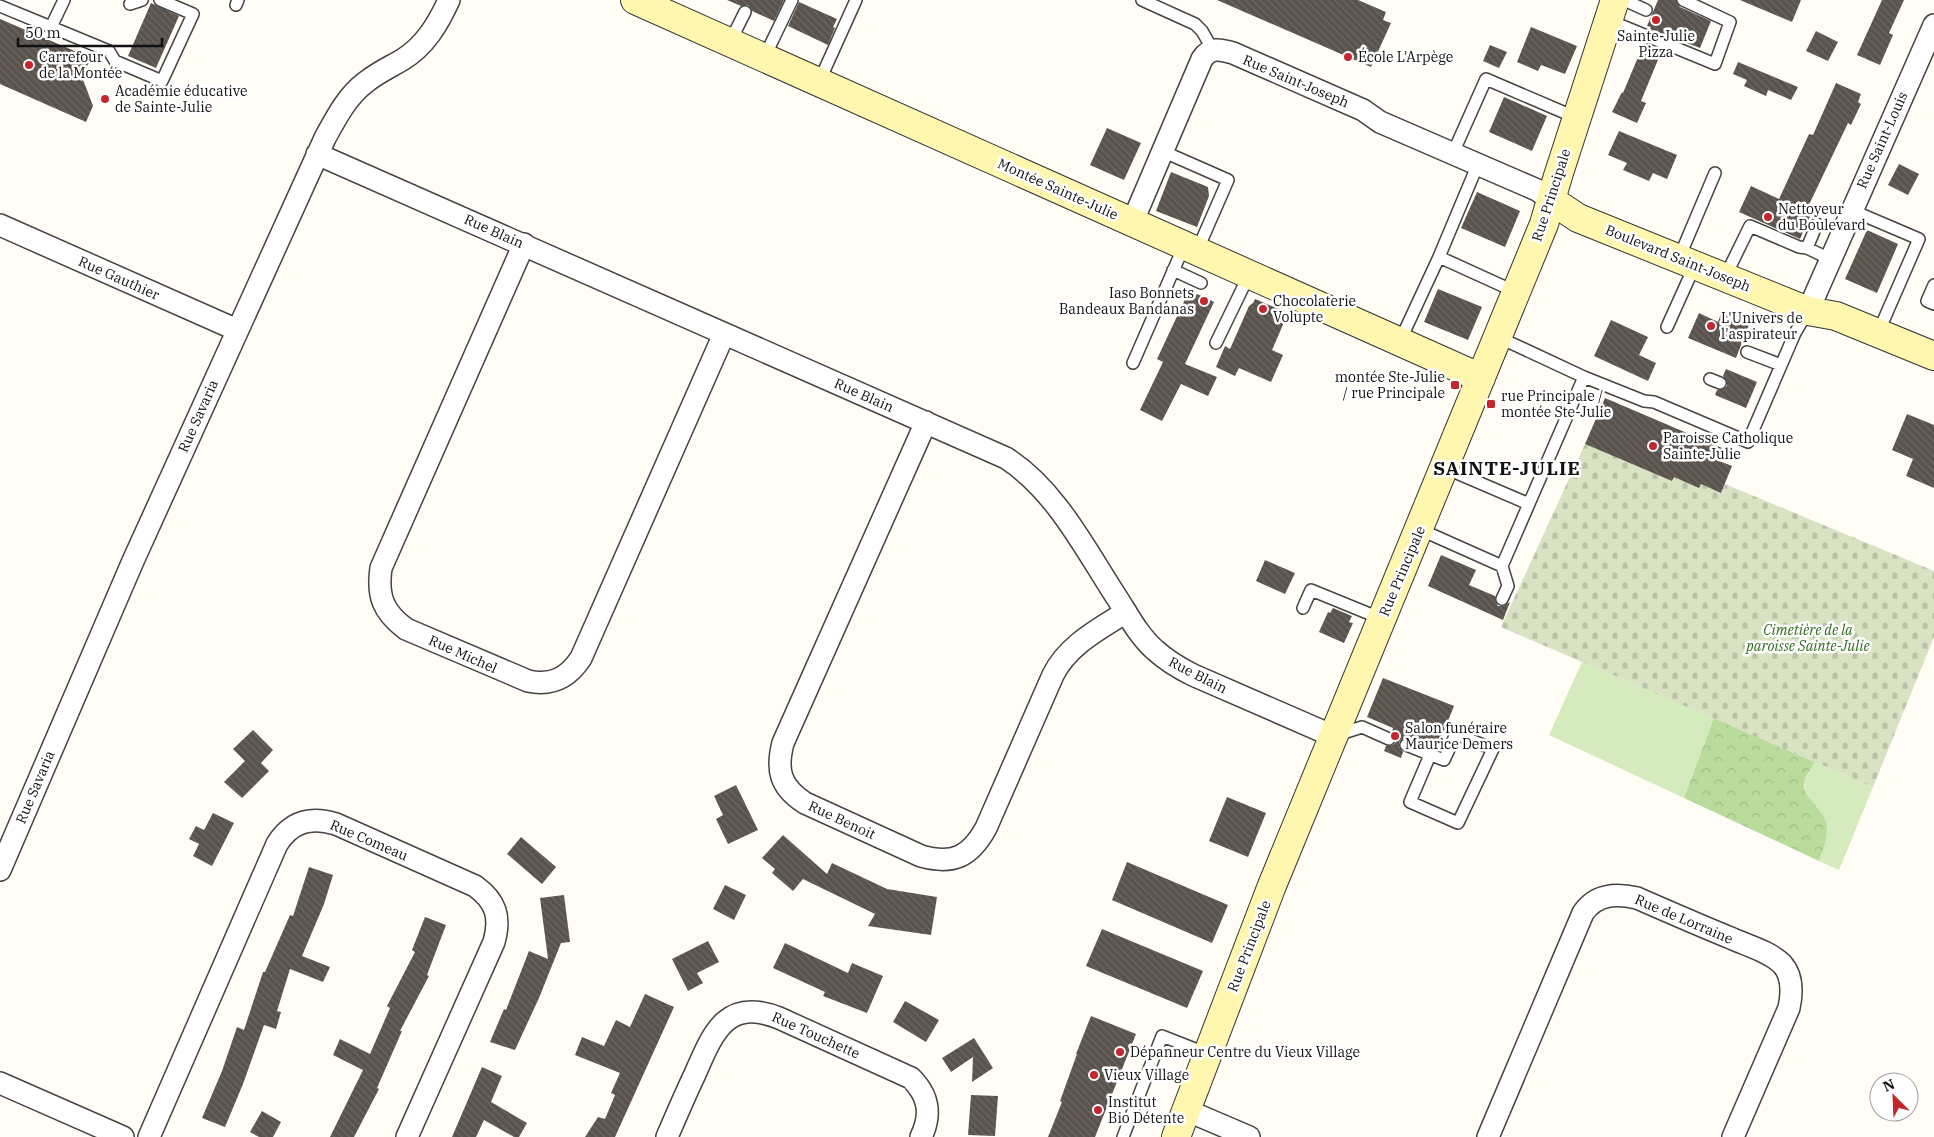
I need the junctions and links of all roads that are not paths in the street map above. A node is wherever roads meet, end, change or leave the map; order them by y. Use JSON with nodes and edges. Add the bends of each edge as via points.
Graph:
{"nodes":[{"id":1,"x":64,"y":0,"type":"edge"},
{"id":2,"x":142,"y":0,"type":"edge"},
{"id":3,"x":160,"y":0,"type":"edge"},
{"id":4,"x":635,"y":0,"type":"edge"},
{"id":5,"x":792,"y":0,"type":"edge"},
{"id":6,"x":856,"y":0,"type":"edge"},
{"id":7,"x":1142,"y":0,"type":"edge"},
{"id":8,"x":1683,"y":0,"type":"edge"},
{"id":9,"x":446,"y":1,"type":"edge"},
{"id":10,"x":130,"y":4,"type":"dead end"},
{"id":11,"x":0,"y":6,"type":"edge"},
{"id":12,"x":1616,"y":7,"type":"edge"},
{"id":13,"x":1646,"y":10,"type":"dead end"},
{"id":14,"x":745,"y":12,"type":"dead end"},
{"id":15,"x":1934,"y":25,"type":"edge"},
{"id":16,"x":51,"y":27,"type":"junction"},
{"id":17,"x":730,"y":42,"type":"junction"},
{"id":18,"x":1213,"y":50,"type":"junction"},
{"id":19,"x":764,"y":58,"type":"junction"},
{"id":20,"x":819,"y":82,"type":"junction"},
{"id":21,"x":1577,"y":118,"type":"junction"},
{"id":22,"x":1162,"y":151,"type":"junction"},
{"id":23,"x":1453,"y":153,"type":"junction"},
{"id":24,"x":317,"y":154,"type":"junction"},
{"id":25,"x":1478,"y":164,"type":"junction"},
{"id":26,"x":1715,"y":173,"type":"dead end"},
{"id":27,"x":1551,"y":200,"type":"junction"},
{"id":28,"x":1851,"y":210,"type":"junction"},
{"id":29,"x":1132,"y":223,"type":"junction"},
{"id":30,"x":1817,"y":224,"type":"dead end"},
{"id":31,"x":0,"y":225,"type":"edge"},
{"id":32,"x":524,"y":244,"type":"junction"},
{"id":33,"x":1190,"y":248,"type":"junction"},
{"id":34,"x":1806,"y":248,"type":"junction"},
{"id":35,"x":1439,"y":257,"type":"junction"},
{"id":36,"x":1830,"y":258,"type":"junction"},
{"id":37,"x":1687,"y":262,"type":"junction"},
{"id":38,"x":1173,"y":270,"type":"junction"},
{"id":39,"x":1249,"y":274,"type":"junction"},
{"id":40,"x":1725,"y":277,"type":"junction"},
{"id":41,"x":1201,"y":283,"type":"dead end"},
{"id":42,"x":1934,"y":285,"type":"edge"},
{"id":43,"x":1516,"y":292,"type":"junction"},
{"id":44,"x":1934,"y":304,"type":"edge"},
{"id":45,"x":1808,"y":311,"type":"junction"},
{"id":46,"x":1667,"y":327,"type":"dead end"},
{"id":47,"x":237,"y":330,"type":"junction"},
{"id":48,"x":1878,"y":333,"type":"junction"},
{"id":49,"x":724,"y":334,"type":"junction"},
{"id":50,"x":1498,"y":337,"type":"junction"},
{"id":51,"x":1400,"y":341,"type":"junction"},
{"id":52,"x":1216,"y":343,"type":"dead end"},
{"id":53,"x":1747,"y":352,"type":"dead end"},
{"id":54,"x":1933,"y":356,"type":"edge"},
{"id":55,"x":1133,"y":362,"type":"dead end"},
{"id":56,"x":1781,"y":365,"type":"junction"},
{"id":57,"x":1584,"y":377,"type":"junction"},
{"id":58,"x":1481,"y":378,"type":"junction"},
{"id":59,"x":926,"y":422,"type":"junction"},
{"id":60,"x":1445,"y":468,"type":"junction"},
{"id":61,"x":1529,"y":504,"type":"junction"},
{"id":62,"x":1419,"y":529,"type":"junction"},
{"id":63,"x":1502,"y":566,"type":"junction"},
{"id":64,"x":1502,"y":599,"type":"dead end"},
{"id":65,"x":1303,"y":608,"type":"dead end"},
{"id":66,"x":1126,"y":612,"type":"junction"},
{"id":67,"x":1382,"y":619,"type":"junction"},
{"id":68,"x":1333,"y":736,"type":"junction"},
{"id":69,"x":1389,"y":738,"type":"dead end"},
{"id":70,"x":1406,"y":745,"type":"dead end"},
{"id":71,"x":1430,"y":755,"type":"junction"},
{"id":72,"x":0,"y":870,"type":"edge"},
{"id":73,"x":1208,"y":1054,"type":"junction"},
{"id":74,"x":0,"y":1083,"type":"edge"},
{"id":75,"x":1186,"y":1110,"type":"junction"},
{"id":76,"x":123,"y":1137,"type":"edge"},
{"id":77,"x":149,"y":1137,"type":"edge"},
{"id":78,"x":407,"y":1137,"type":"edge"},
{"id":79,"x":667,"y":1137,"type":"edge"},
{"id":80,"x":921,"y":1137,"type":"edge"},
{"id":81,"x":1123,"y":1137,"type":"edge"},
{"id":82,"x":1176,"y":1137,"type":"edge"},
{"id":83,"x":1249,"y":1137,"type":"edge"},
{"id":84,"x":1488,"y":1137,"type":"edge"},
{"id":85,"x":1732,"y":1137,"type":"edge"}],
"edges":[{"from":1,"to":16,"type":"lane"},
{"from":2,"to":10,"type":"lane"},
{"from":3,"to":16,"type":"lane","via":[[193,14],[162,81],[115,61],[109,51]]},
{"from":4,"to":17,"type":"street","name":"Montée Sainte-Julie"},
{"from":5,"to":19,"type":"lane"},
{"from":6,"to":20,"type":"lane"},
{"from":7,"to":18,"type":"lane","via":[[1196,24]]},
{"from":8,"to":12,"type":"lane","via":[[1730,22],[1715,64]]},
{"from":9,"to":24,"type":"street","name":"Rue Savaria","via":[[433,31],[417,50],[365,82],[355,92],[334,121]]},
{"from":11,"to":16,"type":"lane"},
{"from":12,"to":13,"type":"lane"},
{"from":12,"to":21,"type":"street","name":"Rue Principale"},
{"from":14,"to":17,"type":"lane"},
{"from":15,"to":28,"type":"street","name":"Rue Saint-Louis"},
{"from":17,"to":19,"type":"street","name":"Montée Sainte-Julie"},
{"from":18,"to":22,"type":"street","via":[[1202,59]]},
{"from":18,"to":23,"type":"street","name":"Rue Saint-Joseph","via":[[1223,50],[1251,61]]},
{"from":19,"to":20,"type":"street","name":"Montée Sainte-Julie"},
{"from":20,"to":29,"type":"street","name":"Montée Sainte-Julie"},
{"from":21,"to":23,"type":"lane","via":[[1486,79]]},
{"from":21,"to":27,"type":"street","name":"Rue Principale"},
{"from":22,"to":29,"type":"street"},
{"from":22,"to":33,"type":"lane","via":[[1228,180]]},
{"from":23,"to":25,"type":"street","name":"Rue Saint-Joseph"},
{"from":24,"to":32,"type":"street","name":"Rue Blain"},
{"from":24,"to":47,"type":"street","name":"Rue Savaria"},
{"from":25,"to":27,"type":"street","name":"Rue Saint-Joseph","via":[[1537,190]]},
{"from":25,"to":35,"type":"lane"},
{"from":26,"to":37,"type":"lane"},
{"from":27,"to":37,"type":"street","name":"Boulevard Saint-Joseph","via":[[1578,218]]},
{"from":27,"to":43,"type":"street","name":"Rue Principale"},
{"from":28,"to":36,"type":"street","name":"Rue Saint-Louis"},
{"from":28,"to":48,"type":"lane","via":[[1919,238]]},
{"from":29,"to":33,"type":"street","name":"Montée Sainte-Julie"},
{"from":30,"to":34,"type":"lane"},
{"from":31,"to":47,"type":"street","name":"Rue Gauthier"},
{"from":32,"to":49,"type":"street","name":"Rue Blain"},
{"from":32,"to":49,"type":"street","name":"Rue Michel","via":[[381,568],[383,603],[395,621],[406,629],[528,681],[548,683],[567,675],[581,658]]},
{"from":33,"to":38,"type":"lane"},
{"from":33,"to":39,"type":"street","name":"Montée Sainte-Julie"},
{"from":34,"to":36,"type":"lane"},
{"from":34,"to":40,"type":"lane","via":[[1799,248],[1750,226]]},
{"from":35,"to":43,"type":"lane"},
{"from":35,"to":51,"type":"lane"},
{"from":36,"to":45,"type":"street","name":"Rue Saint-Louis"},
{"from":37,"to":40,"type":"street","name":"Boulevard Saint-Joseph"},
{"from":37,"to":46,"type":"lane"},
{"from":38,"to":41,"type":"lane"},
{"from":38,"to":55,"type":"lane"},
{"from":39,"to":51,"type":"street","name":"Montée Sainte-Julie"},
{"from":39,"to":52,"type":"lane"},
{"from":40,"to":45,"type":"street","name":"Boulevard Saint-Joseph"},
{"from":42,"to":44,"type":"lane","via":[[1927,301]]},
{"from":43,"to":50,"type":"street","name":"Rue Principale"},
{"from":45,"to":48,"type":"street","name":"Boulevard Saint-Joseph","via":[[1836,316]]},
{"from":45,"to":54,"type":"street","name":"Boulevard Saint-Joseph","via":[[1830,329]]},
{"from":45,"to":56,"type":"lane"},
{"from":47,"to":72,"type":"street","name":"Rue Savaria"},
{"from":48,"to":54,"type":"street","name":"Boulevard Saint-Joseph"},
{"from":49,"to":59,"type":"street","name":"Rue Blain"},
{"from":50,"to":57,"type":"lane"},
{"from":50,"to":58,"type":"street","name":"Rue Principale"},
{"from":51,"to":58,"type":"street","name":"Montée Sainte-Julie"},
{"from":53,"to":56,"type":"lane"},
{"from":56,"to":57,"type":"lane","via":[[1748,442],[1654,402]]},
{"from":57,"to":61,"type":"lane"},
{"from":58,"to":60,"type":"street","name":"Rue Principale"},
{"from":59,"to":66,"type":"street","name":"Rue Blain","via":[[1006,458],[1033,478],[1066,519]]},
{"from":59,"to":66,"type":"street","name":"Rue Benoit","via":[[783,743],[780,773],[796,798],[921,856],[949,860],[962,856],[979,841],[986,828],[1062,660],[1090,635]]},
{"from":60,"to":61,"type":"lane"},
{"from":60,"to":62,"type":"street","name":"Rue Principale"},
{"from":61,"to":63,"type":"lane"},
{"from":62,"to":63,"type":"lane"},
{"from":62,"to":67,"type":"street","name":"Rue Principale"},
{"from":63,"to":64,"type":"lane","via":[[1508,586]]},
{"from":65,"to":67,"type":"lane","via":[[1311,590]]},
{"from":66,"to":68,"type":"street","name":"Rue Blain","via":[[1153,649],[1178,667]]},
{"from":67,"to":68,"type":"street","name":"Rue Principale"},
{"from":68,"to":69,"type":"lane","via":[[1362,727]]},
{"from":68,"to":73,"type":"street","name":"Rue Principale"},
{"from":70,"to":71,"type":"lane"},
{"from":71,"to":71,"type":"lane","via":[[1444,760],[1456,734],[1493,749],[1458,823],[1410,802]]},
{"from":73,"to":75,"type":"street","name":"Rue Principale"},
{"from":73,"to":81,"type":"lane","via":[[1162,1036]]},
{"from":74,"to":76,"type":"street"},
{"from":75,"to":82,"type":"street","name":"Rue Principale"},
{"from":75,"to":83,"type":"street"},
{"from":77,"to":78,"type":"street","name":"Rue Comeau","via":[[277,844],[292,828],[314,820],[336,824],[475,886],[496,912],[498,922],[494,942]]},
{"from":79,"to":80,"type":"street","name":"Rue Touchette","via":[[711,1037],[730,1017],[754,1011],[779,1018],[910,1078],[924,1094],[927,1106]]},
{"from":84,"to":85,"type":"street","name":"Rue de Lorraine","via":[[1583,913],[1601,898],[1620,895],[1637,898],[1760,951],[1782,965],[1786,973],[1791,984],[1787,1014]]}]}
